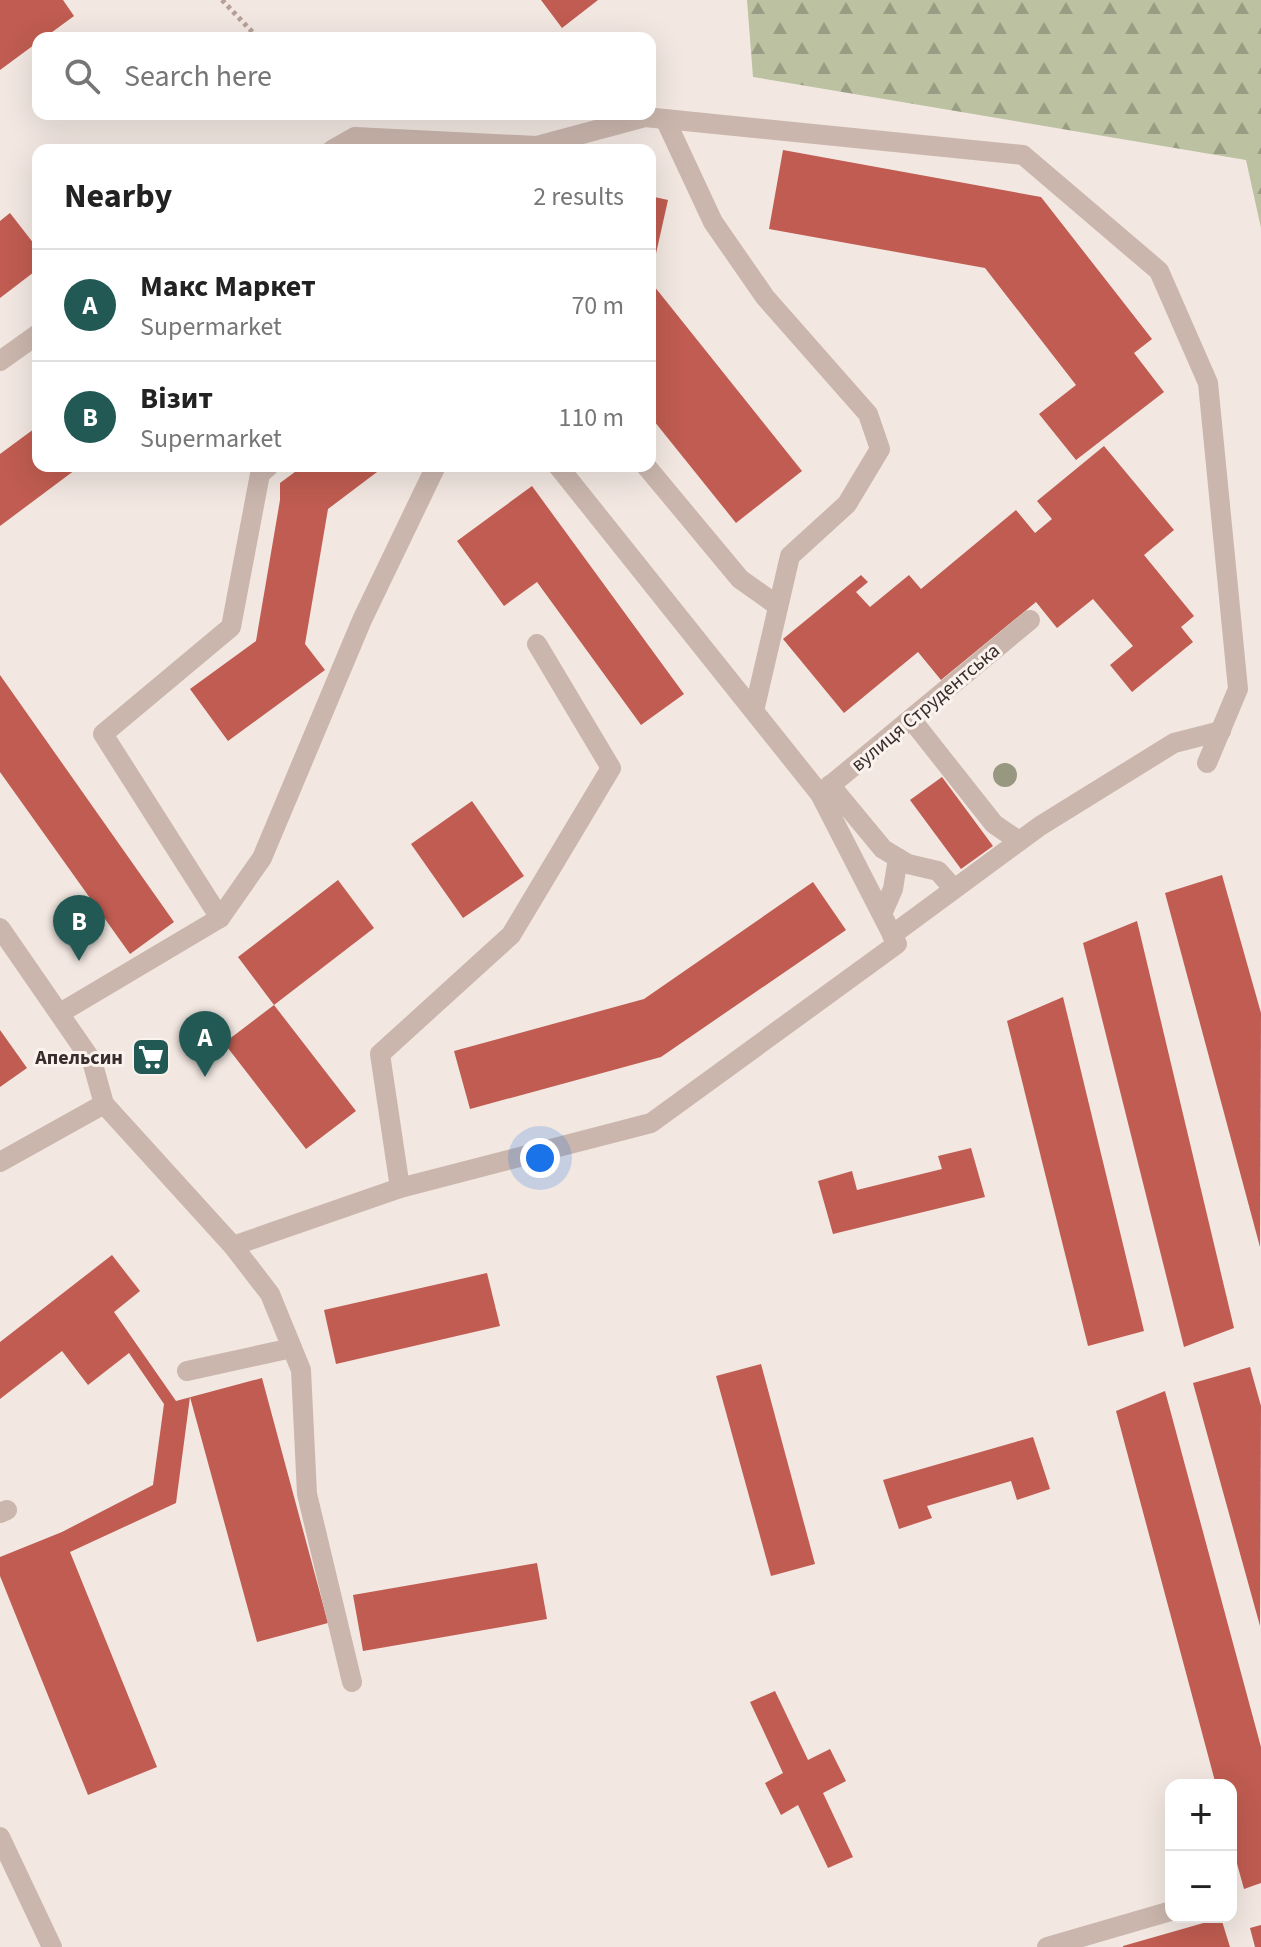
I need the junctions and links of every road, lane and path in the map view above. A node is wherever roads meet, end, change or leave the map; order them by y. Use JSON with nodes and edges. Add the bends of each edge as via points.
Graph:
{"nodes":[{"id":1,"x":222,"y":0,"type":"edge"},
{"id":2,"x":252,"y":32,"type":"edge"},
{"id":3,"x":656,"y":118,"type":"edge"},
{"id":4,"x":665,"y":119,"type":"junction"},
{"id":5,"x":634,"y":120,"type":"edge"},
{"id":6,"x":544,"y":144,"type":"edge"},
{"id":7,"x":32,"y":338,"type":"edge"},
{"id":8,"x":0,"y":361,"type":"edge"},
{"id":9,"x":262,"y":472,"type":"edge"},
{"id":10,"x":433,"y":472,"type":"edge"},
{"id":11,"x":563,"y":472,"type":"edge"},
{"id":12,"x":651,"y":472,"type":"edge"},
{"id":13,"x":778,"y":606,"type":"junction"},
{"id":14,"x":1030,"y":620,"type":"dead end"},
{"id":15,"x":537,"y":644,"type":"dead end"},
{"id":16,"x":754,"y":711,"type":"junction"},
{"id":17,"x":911,"y":719,"type":"junction"},
{"id":18,"x":1221,"y":731,"type":"junction"},
{"id":19,"x":1207,"y":763,"type":"dead end"},
{"id":20,"x":825,"y":790,"type":"junction"},
{"id":21,"x":1019,"y":841,"type":"junction"},
{"id":22,"x":898,"y":858,"type":"junction"},
{"id":23,"x":954,"y":889,"type":"junction"},
{"id":24,"x":882,"y":914,"type":"junction"},
{"id":25,"x":220,"y":918,"type":"junction"},
{"id":26,"x":0,"y":928,"type":"edge"},
{"id":27,"x":892,"y":935,"type":"junction"},
{"id":28,"x":60,"y":1013,"type":"junction"},
{"id":29,"x":104,"y":1104,"type":"junction"},
{"id":30,"x":0,"y":1162,"type":"edge"},
{"id":31,"x":400,"y":1188,"type":"junction"},
{"id":32,"x":233,"y":1246,"type":"junction"},
{"id":33,"x":292,"y":1348,"type":"junction"},
{"id":34,"x":187,"y":1371,"type":"dead end"},
{"id":35,"x":352,"y":1682,"type":"dead end"},
{"id":36,"x":0,"y":1837,"type":"edge"},
{"id":37,"x":1165,"y":1913,"type":"edge"},
{"id":38,"x":52,"y":1947,"type":"edge"},
{"id":39,"x":1047,"y":1947,"type":"edge"}],
"edges":[{"from":1,"to":2,"type":"path"},
{"from":3,"to":4,"type":"street"},
{"from":4,"to":13,"type":"street","via":[[713,222],[765,297],[868,414],[880,449],[847,504],[790,556]]},
{"from":4,"to":18,"type":"street","via":[[1023,155],[1159,271],[1208,383],[1238,689]]},
{"from":5,"to":6,"type":"street"},
{"from":7,"to":8,"type":"street"},
{"from":9,"to":25,"type":"street","via":[[231,627],[103,734]]},
{"from":10,"to":25,"type":"street","via":[[362,620],[262,858]]},
{"from":11,"to":16,"type":"street"},
{"from":12,"to":13,"type":"street","via":[[740,579]]},
{"from":13,"to":16,"type":"street"},
{"from":14,"to":17,"type":"street","name":"вулиця Струдентська"},
{"from":15,"to":31,"type":"street","via":[[611,768],[511,935],[380,1054]]},
{"from":16,"to":20,"type":"street"},
{"from":17,"to":20,"type":"street","name":"вулиця Струдентська"},
{"from":17,"to":21,"type":"street","via":[[994,824]]},
{"from":18,"to":19,"type":"street"},
{"from":18,"to":21,"type":"street","via":[[1174,743]]},
{"from":20,"to":22,"type":"street"},
{"from":20,"to":24,"type":"street"},
{"from":21,"to":23,"type":"street"},
{"from":22,"to":23,"type":"street","via":[[938,871]]},
{"from":22,"to":24,"type":"street"},
{"from":23,"to":27,"type":"street"},
{"from":24,"to":27,"type":"street"},
{"from":25,"to":28,"type":"street"},
{"from":26,"to":28,"type":"street"},
{"from":27,"to":31,"type":"street","via":[[897,944],[651,1123]]},
{"from":28,"to":29,"type":"street","via":[[92,1061]]},
{"from":29,"to":30,"type":"street"},
{"from":29,"to":32,"type":"street"},
{"from":31,"to":32,"type":"street"},
{"from":32,"to":33,"type":"street","via":[[270,1294]]},
{"from":33,"to":34,"type":"street"},
{"from":33,"to":35,"type":"street","via":[[301,1370],[307,1494]]},
{"from":36,"to":38,"type":"street"},
{"from":37,"to":39,"type":"street"}]}
